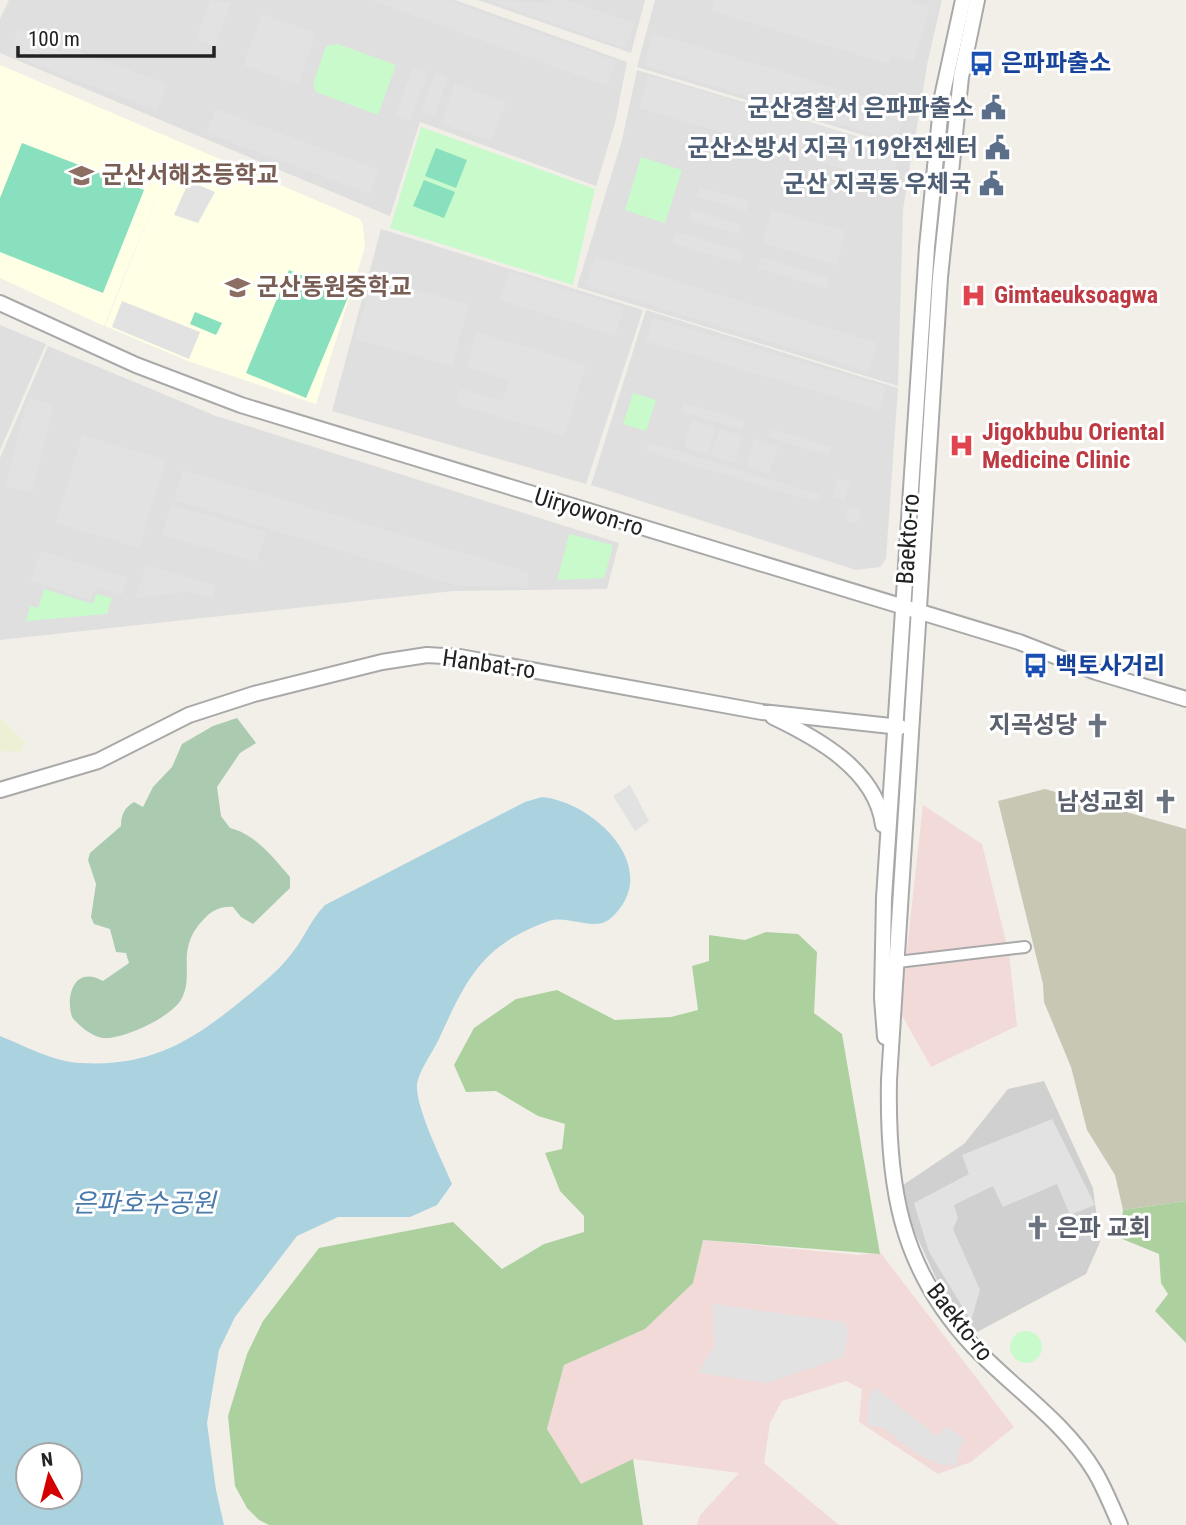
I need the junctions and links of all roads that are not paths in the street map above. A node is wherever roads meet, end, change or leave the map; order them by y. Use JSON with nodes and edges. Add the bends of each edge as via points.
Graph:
{"nodes":[{"id":1,"x":963,"y":0,"type":"edge"},
{"id":2,"x":977,"y":0,"type":"edge"},
{"id":3,"x":0,"y":303,"type":"edge"},
{"id":4,"x":904,"y":609,"type":"junction"},
{"id":5,"x":920,"y":614,"type":"junction"},
{"id":6,"x":1186,"y":699,"type":"edge"},
{"id":7,"x":762,"y":712,"type":"junction"},
{"id":8,"x":893,"y":726,"type":"junction"},
{"id":9,"x":912,"y":728,"type":"junction"},
{"id":10,"x":0,"y":790,"type":"edge"},
{"id":11,"x":886,"y":850,"type":"junction"},
{"id":12,"x":1025,"y":947,"type":"dead end"},
{"id":13,"x":889,"y":963,"type":"junction"},
{"id":14,"x":1120,"y":1525,"type":"edge"}],
"edges":[{"from":1,"to":4,"type":"street","name":"Baekto-ro","via":[[942,97],[934,170]]},
{"from":2,"to":5,"type":"street","name":"Baekto-ro","via":[[961,76],[940,277]]},
{"from":3,"to":4,"type":"street","name":"Uiryowon-ro","via":[[136,365],[241,405]]},
{"from":4,"to":5,"type":"street","name":"Uiryowon-ro"},
{"from":4,"to":8,"type":"street","name":"Baekto-ro"},
{"from":5,"to":6,"type":"street","name":"Uiryowon-ro"},
{"from":5,"to":9,"type":"street","name":"Baekto-ro"},
{"from":7,"to":8,"type":"street","name":"Hanbat-ro"},
{"from":7,"to":10,"type":"street","name":"Hanbat-ro","via":[[460,657],[427,655],[254,694],[189,715],[98,761]]},
{"from":7,"to":11,"type":"street","via":[[817,738],[839,754],[878,806]]},
{"from":8,"to":9,"type":"street","name":"Hanbat-ro"},
{"from":8,"to":11,"type":"street","name":"Baekto-ro"},
{"from":9,"to":13,"type":"street","name":"Baekto-ro"},
{"from":11,"to":13,"type":"street","name":"Baekto-ro"},
{"from":12,"to":13,"type":"street"},
{"from":13,"to":14,"type":"street","name":"Baekto-ro","via":[[888,1139],[894,1196],[919,1268],[973,1346],[1079,1451]]}]}
